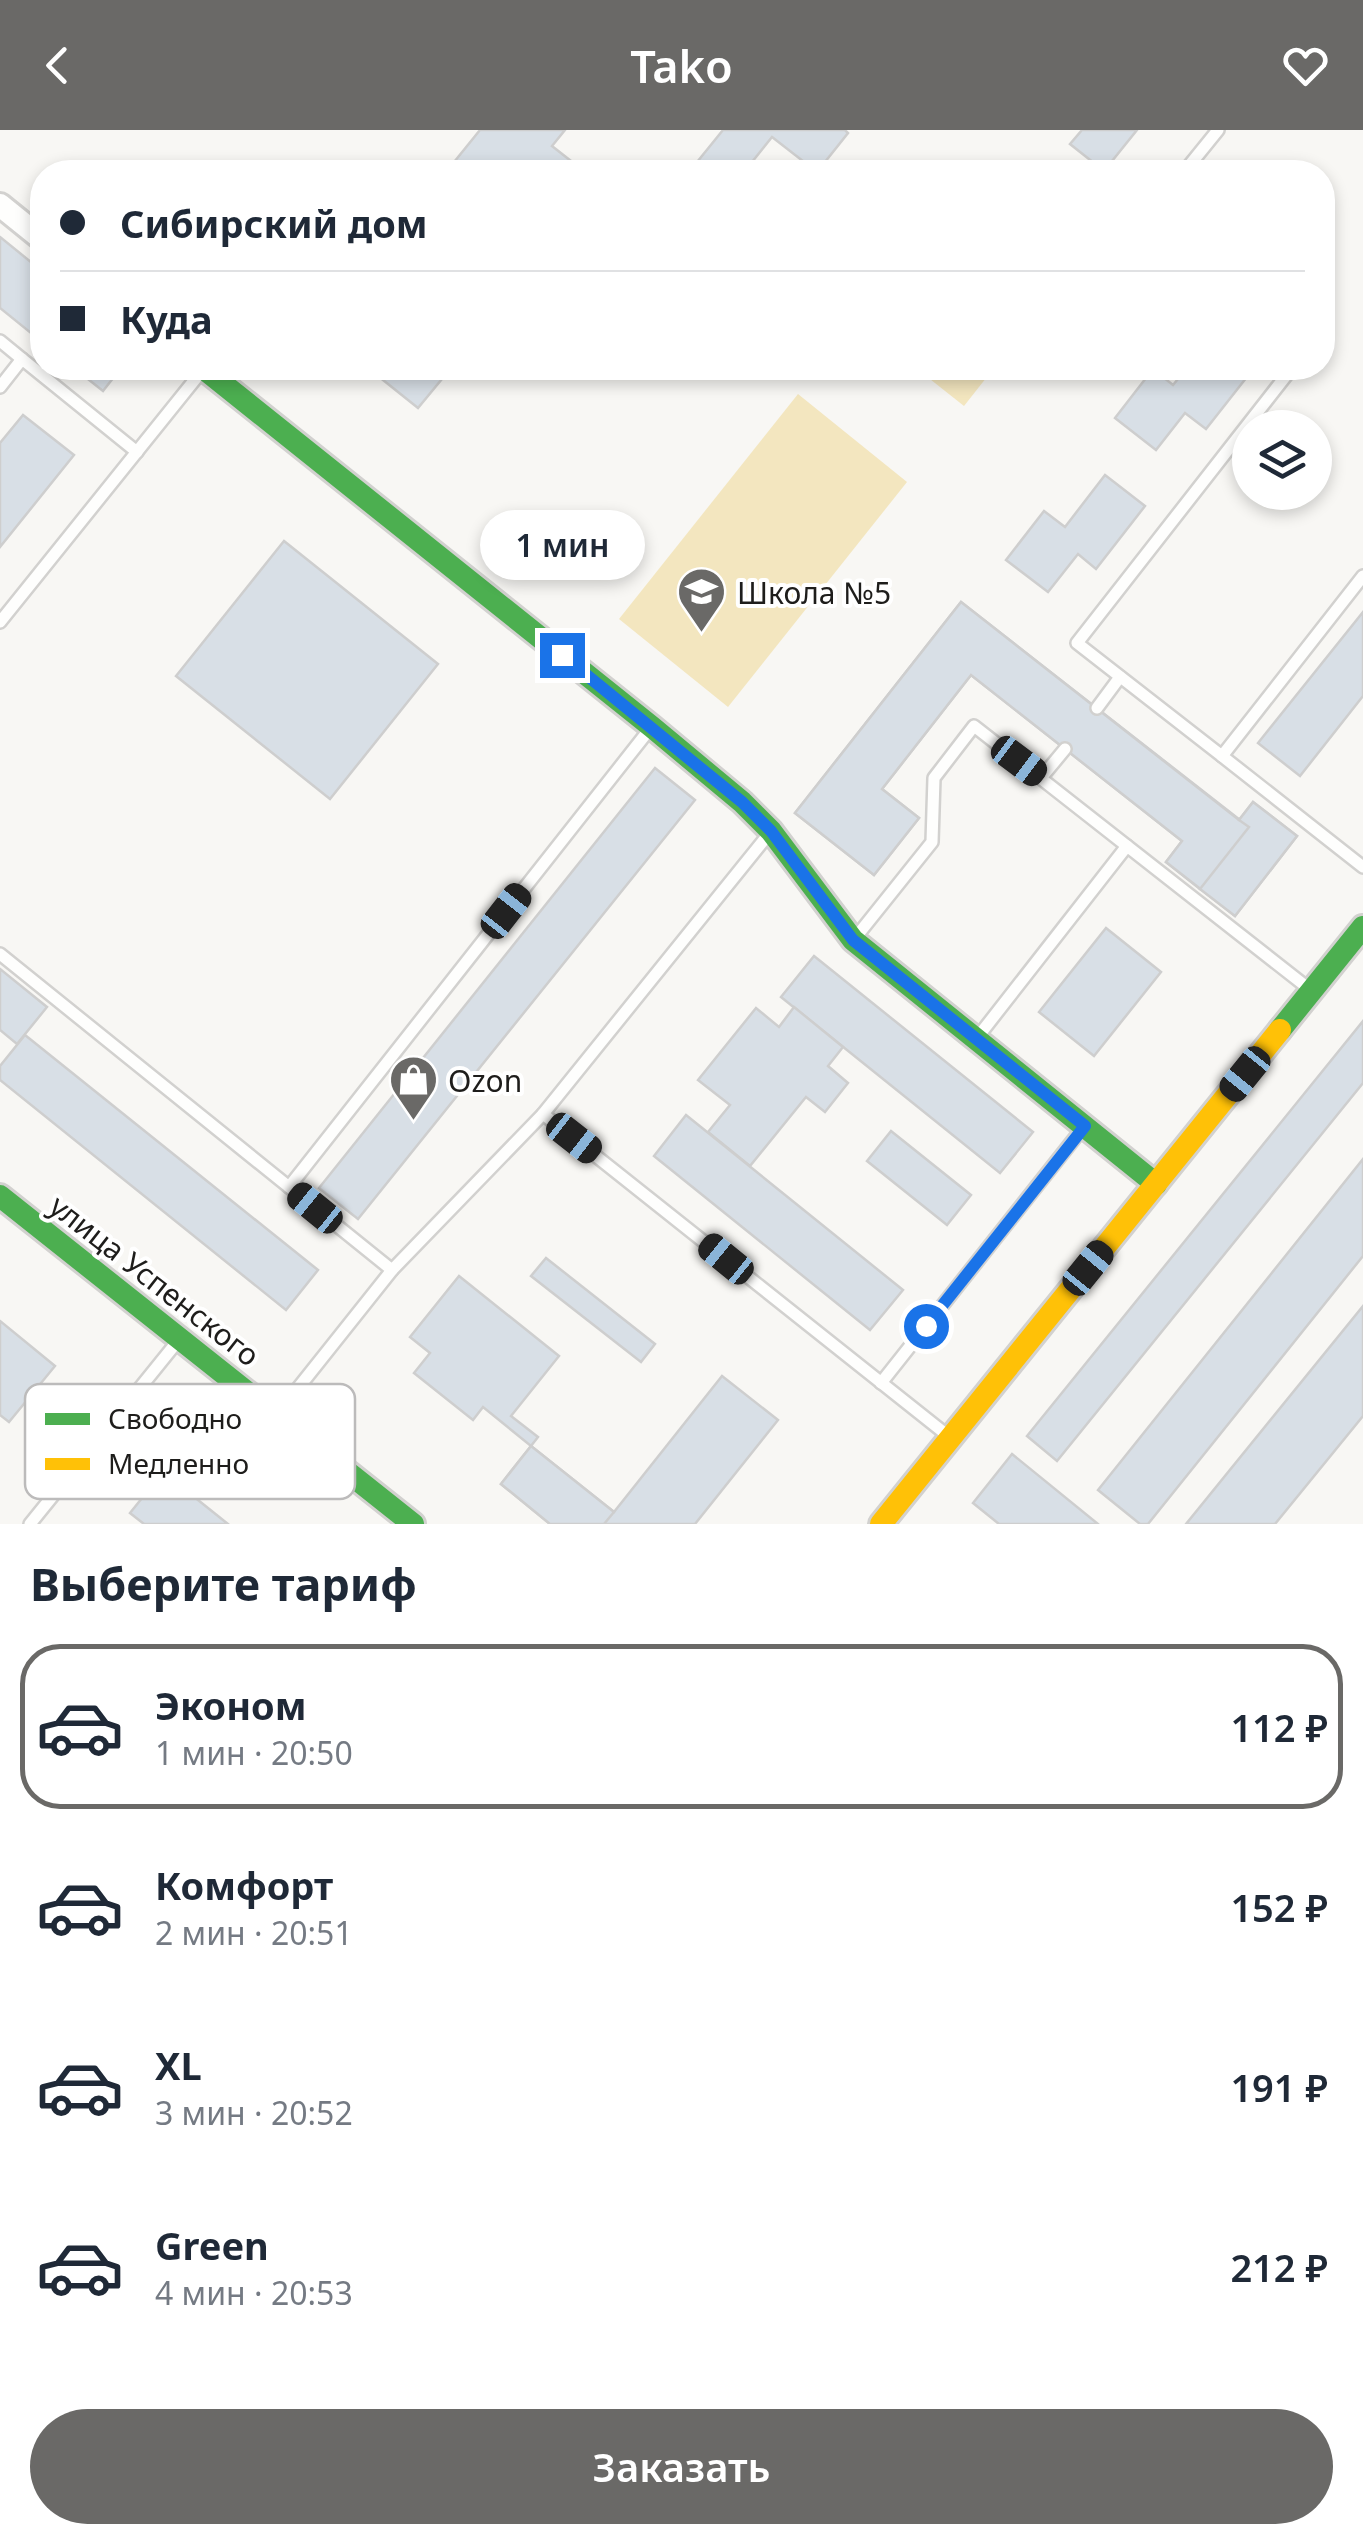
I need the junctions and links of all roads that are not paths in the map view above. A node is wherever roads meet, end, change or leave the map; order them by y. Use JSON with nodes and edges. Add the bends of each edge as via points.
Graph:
{"nodes":[{"id":1,"x":1218,"y":130,"type":"edge"},
{"id":2,"x":1194,"y":160,"type":"edge"},
{"id":3,"x":0,"y":205,"type":"edge"},
{"id":4,"x":30,"y":229,"type":"edge"},
{"id":5,"x":0,"y":341,"type":"edge"},
{"id":6,"x":22,"y":360,"type":"junction"},
{"id":7,"x":30,"y":366,"type":"edge"},
{"id":8,"x":47,"y":380,"type":"edge"},
{"id":9,"x":194,"y":380,"type":"edge"},
{"id":10,"x":218,"y":380,"type":"edge"},
{"id":11,"x":1283,"y":380,"type":"edge"},
{"id":12,"x":0,"y":387,"type":"edge"},
{"id":13,"x":137,"y":452,"type":"junction"},
{"id":14,"x":1363,"y":576,"type":"edge"},
{"id":15,"x":0,"y":622,"type":"edge"},
{"id":16,"x":1120,"y":677,"type":"junction"},
{"id":17,"x":1096,"y":708,"type":"dead end"},
{"id":18,"x":652,"y":727,"type":"junction"},
{"id":19,"x":1064,"y":748,"type":"dead end"},
{"id":20,"x":1222,"y":756,"type":"junction"},
{"id":21,"x":1041,"y":778,"type":"junction"},
{"id":22,"x":771,"y":831,"type":"junction"},
{"id":23,"x":1127,"y":846,"type":"junction"},
{"id":24,"x":1363,"y":867,"type":"edge"},
{"id":25,"x":1363,"y":927,"type":"edge"},
{"id":26,"x":853,"y":940,"type":"junction"},
{"id":27,"x":0,"y":954,"type":"edge"},
{"id":28,"x":1312,"y":991,"type":"junction"},
{"id":29,"x":977,"y":1038,"type":"junction"},
{"id":30,"x":544,"y":1114,"type":"junction"},
{"id":31,"x":1085,"y":1126,"type":"junction"},
{"id":32,"x":1156,"y":1184,"type":"junction"},
{"id":33,"x":289,"y":1187,"type":"junction"},
{"id":34,"x":0,"y":1196,"type":"edge"},
{"id":35,"x":392,"y":1270,"type":"junction"},
{"id":36,"x":180,"y":1339,"type":"junction"},
{"id":37,"x":882,"y":1383,"type":"junction"},
{"id":38,"x":144,"y":1384,"type":"edge"},
{"id":39,"x":237,"y":1384,"type":"edge"},
{"id":40,"x":301,"y":1384,"type":"edge"},
{"id":41,"x":951,"y":1438,"type":"junction"},
{"id":42,"x":355,"y":1477,"type":"edge"},
{"id":43,"x":50,"y":1499,"type":"edge"},
{"id":44,"x":30,"y":1524,"type":"edge"},
{"id":45,"x":414,"y":1524,"type":"edge"},
{"id":46,"x":881,"y":1524,"type":"edge"}],
"edges":[{"from":1,"to":2,"type":"lane"},
{"from":3,"to":4,"type":"street"},
{"from":5,"to":6,"type":"lane"},
{"from":6,"to":7,"type":"lane"},
{"from":6,"to":12,"type":"lane"},
{"from":8,"to":13,"type":"lane"},
{"from":9,"to":13,"type":"lane"},
{"from":10,"to":18,"type":"street"},
{"from":11,"to":16,"type":"lane","via":[[1078,644]]},
{"from":13,"to":15,"type":"lane"},
{"from":14,"to":20,"type":"lane"},
{"from":16,"to":17,"type":"lane"},
{"from":16,"to":20,"type":"lane"},
{"from":18,"to":22,"type":"street"},
{"from":18,"to":33,"type":"lane"},
{"from":19,"to":21,"type":"lane"},
{"from":20,"to":24,"type":"lane"},
{"from":21,"to":23,"type":"lane"},
{"from":21,"to":26,"type":"lane","via":[[974,726],[934,778],[932,842]]},
{"from":22,"to":26,"type":"street"},
{"from":22,"to":30,"type":"lane"},
{"from":23,"to":28,"type":"lane"},
{"from":23,"to":29,"type":"lane"},
{"from":25,"to":28,"type":"street"},
{"from":26,"to":29,"type":"street"},
{"from":27,"to":33,"type":"lane"},
{"from":28,"to":32,"type":"street"},
{"from":29,"to":31,"type":"street"},
{"from":30,"to":35,"type":"lane"},
{"from":30,"to":37,"type":"lane"},
{"from":31,"to":32,"type":"street"},
{"from":31,"to":37,"type":"lane"},
{"from":32,"to":41,"type":"street"},
{"from":33,"to":35,"type":"lane"},
{"from":34,"to":36,"type":"street","name":"улица Успенского"},
{"from":35,"to":40,"type":"lane"},
{"from":36,"to":38,"type":"lane"},
{"from":36,"to":39,"type":"street","name":"улица Успенского"},
{"from":37,"to":41,"type":"lane"},
{"from":41,"to":46,"type":"street"},
{"from":42,"to":45,"type":"street","name":"улица Успенского"},
{"from":43,"to":44,"type":"lane"}]}
